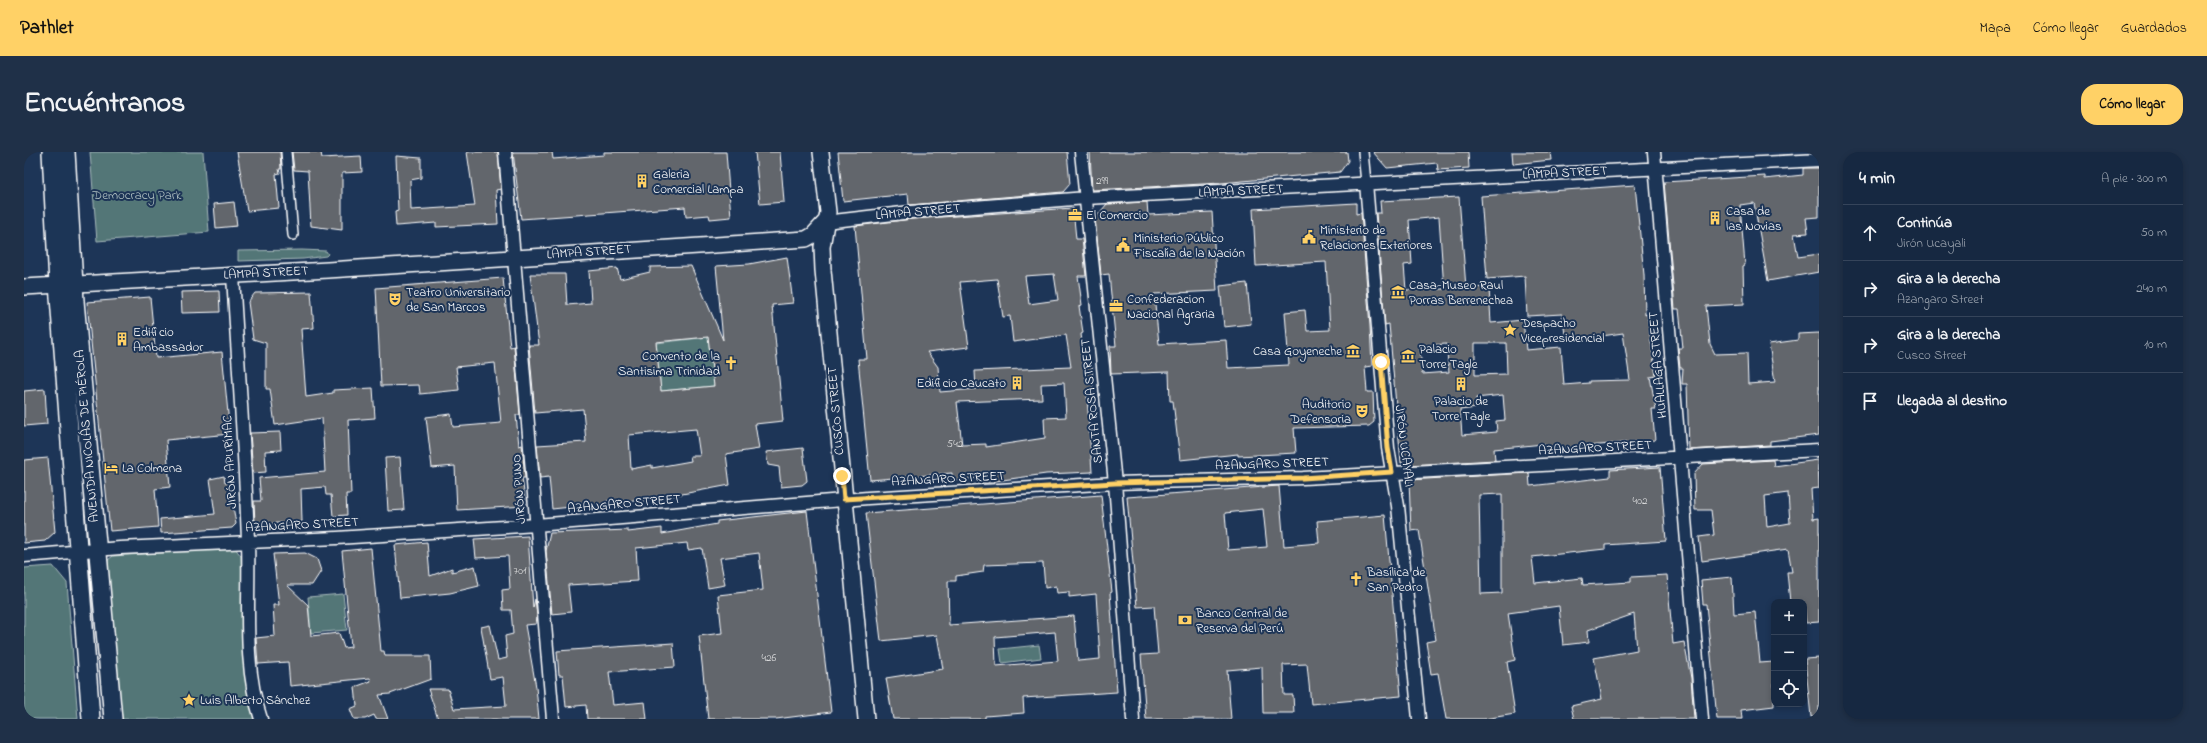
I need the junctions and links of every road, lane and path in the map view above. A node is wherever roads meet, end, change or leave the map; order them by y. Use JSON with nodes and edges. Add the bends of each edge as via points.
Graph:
{"nodes":[{"id":1,"x":51,"y":152,"type":"edge"},
{"id":2,"x":66,"y":152,"type":"edge"},
{"id":3,"x":286,"y":152,"type":"edge"},
{"id":4,"x":505,"y":152,"type":"edge"},
{"id":5,"x":821,"y":152,"type":"edge"},
{"id":6,"x":1081,"y":152,"type":"edge"},
{"id":7,"x":1363,"y":152,"type":"edge"},
{"id":8,"x":1654,"y":152,"type":"edge"},
{"id":9,"x":1819,"y":160,"type":"edge"},
{"id":10,"x":1655,"y":168,"type":"junction"},
{"id":11,"x":1366,"y":183,"type":"junction"},
{"id":12,"x":1086,"y":198,"type":"junction"},
{"id":13,"x":825,"y":222,"type":"junction"},
{"id":14,"x":293,"y":235,"type":"dead end"},
{"id":15,"x":516,"y":257,"type":"junction"},
{"id":16,"x":233,"y":274,"type":"junction"},
{"id":17,"x":66,"y":284,"type":"junction"},
{"id":18,"x":24,"y":287,"type":"edge"},
{"id":19,"x":1819,"y":450,"type":"edge"},
{"id":20,"x":1680,"y":458,"type":"junction"},
{"id":21,"x":1392,"y":472,"type":"junction"},
{"id":22,"x":1115,"y":483,"type":"junction"},
{"id":23,"x":844,"y":499,"type":"junction"},
{"id":24,"x":536,"y":525,"type":"junction"},
{"id":25,"x":248,"y":541,"type":"junction"},
{"id":26,"x":98,"y":550,"type":"junction"},
{"id":27,"x":79,"y":551,"type":"junction"},
{"id":28,"x":24,"y":556,"type":"edge"},
{"id":29,"x":91,"y":719,"type":"edge"},
{"id":30,"x":113,"y":719,"type":"edge"},
{"id":31,"x":261,"y":719,"type":"edge"},
{"id":32,"x":553,"y":719,"type":"edge"},
{"id":33,"x":866,"y":719,"type":"edge"},
{"id":34,"x":1133,"y":719,"type":"edge"},
{"id":35,"x":1418,"y":719,"type":"edge"},
{"id":36,"x":1702,"y":719,"type":"edge"}],
"edges":[{"from":1,"to":17,"type":"main road","name":"AVENIDA NICOLÁS DE PIÉROLA"},
{"from":2,"to":17,"type":"main road","name":"AVENIDA NICOLÁS DE PIÉROLA"},
{"from":3,"to":14,"type":"street"},
{"from":4,"to":15,"type":"street","name":"JIRÓN PUNO"},
{"from":5,"to":13,"type":"street","name":"CUSCO STREET","via":[[828,212]]},
{"from":6,"to":12,"type":"street","name":"SANTA ROSA STREET"},
{"from":7,"to":11,"type":"street","name":"JIRÓN UCAYALI"},
{"from":8,"to":10,"type":"street","name":"HUALLAGA STREET"},
{"from":9,"to":10,"type":"street","name":"LAMPA STREET"},
{"from":10,"to":11,"type":"street","name":"LAMPA STREET"},
{"from":10,"to":20,"type":"street","name":"HUALLAGA STREET"},
{"from":11,"to":12,"type":"street","name":"LAMPA STREET"},
{"from":11,"to":21,"type":"street","name":"JIRÓN UCAYALI"},
{"from":12,"to":13,"type":"street","name":"LAMPA STREET","via":[[911,212]]},
{"from":12,"to":22,"type":"street","name":"SANTA ROSA STREET"},
{"from":13,"to":15,"type":"street","name":"LAMPA STREET","via":[[806,239]]},
{"from":13,"to":23,"type":"street","name":"CUSCO STREET","via":[[823,270]]},
{"from":15,"to":16,"type":"street","name":"LAMPA STREET"},
{"from":15,"to":24,"type":"street","name":"JIRÓN PUNO"},
{"from":16,"to":17,"type":"street","name":"LAMPA STREET"},
{"from":16,"to":25,"type":"street","name":"JIRÓN APURÍMAC"},
{"from":17,"to":18,"type":"street","name":"LAMPA STREET"},
{"from":17,"to":26,"type":"main road","name":"AVENIDA NICOLÁS DE PIÉROLA"},
{"from":17,"to":27,"type":"main road","name":"AVENIDA NICOLÁS DE PIÉROLA"},
{"from":19,"to":20,"type":"street","name":"AZANGARO STREET"},
{"from":20,"to":21,"type":"street","name":"AZANGARO STREET"},
{"from":20,"to":36,"type":"street","name":"HUALLAGA STREET"},
{"from":21,"to":22,"type":"street","name":"AZANGARO STREET","via":[[1303,478]]},
{"from":21,"to":35,"type":"street","name":"JIRÓN UCAYALI","via":[[1398,506]]},
{"from":22,"to":23,"type":"street","name":"AZANGARO STREET"},
{"from":22,"to":34,"type":"street","name":"SANTA ROSA STREET"},
{"from":23,"to":24,"type":"street","name":"AZANGARO STREET"},
{"from":23,"to":33,"type":"street","name":"CUSCO STREET"},
{"from":24,"to":25,"type":"street","name":"AZANGARO STREET","via":[[380,536]]},
{"from":24,"to":32,"type":"street","name":"JIRÓN PUNO"},
{"from":25,"to":26,"type":"street","name":"AZANGARO STREET"},
{"from":25,"to":31,"type":"street","name":"JIRÓN APURÍMAC","via":[[249,636],[254,699]]},
{"from":26,"to":27,"type":"street","name":"AZANGARO STREET"},
{"from":26,"to":30,"type":"main road","name":"AVENIDA NICOLÁS DE PIÉROLA"},
{"from":27,"to":28,"type":"street","name":"AZANGARO STREET"},
{"from":27,"to":29,"type":"main road","name":"AVENIDA NICOLÁS DE PIÉROLA"}]}
